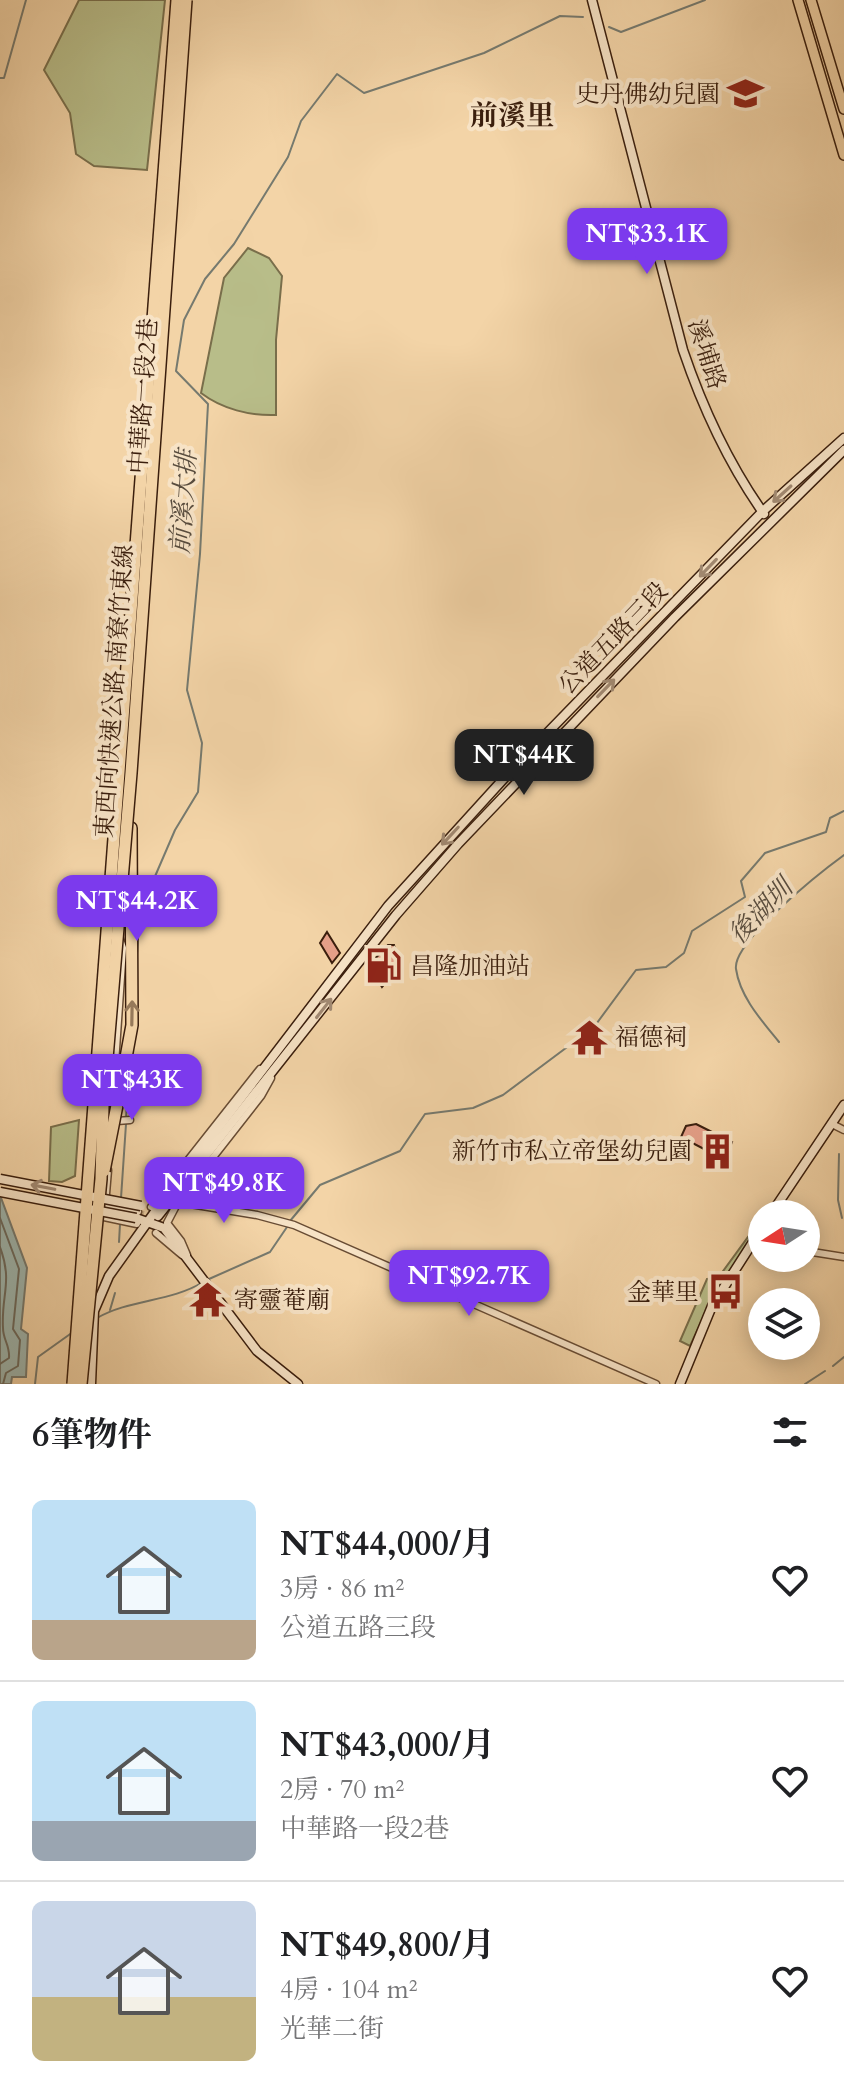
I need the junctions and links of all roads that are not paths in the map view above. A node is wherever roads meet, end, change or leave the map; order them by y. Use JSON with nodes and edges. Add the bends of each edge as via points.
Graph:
{"nodes":[{"id":1,"x":177,"y":0,"type":"edge"},
{"id":2,"x":188,"y":0,"type":"edge"},
{"id":3,"x":592,"y":0,"type":"edge"},
{"id":4,"x":798,"y":0,"type":"edge"},
{"id":5,"x":811,"y":0,"type":"edge"},
{"id":6,"x":844,"y":109,"type":"edge"},
{"id":7,"x":844,"y":155,"type":"edge"},
{"id":8,"x":844,"y":438,"type":"edge"},
{"id":9,"x":844,"y":450,"type":"edge"},
{"id":10,"x":762,"y":512,"type":"junction"},
{"id":11,"x":769,"y":521,"type":"junction"},
{"id":12,"x":133,"y":795,"type":"junction"},
{"id":13,"x":127,"y":831,"type":"junction"},
{"id":14,"x":341,"y":967,"type":"junction"},
{"id":15,"x":350,"y":974,"type":"junction"},
{"id":16,"x":268,"y":1060,"type":"junction"},
{"id":17,"x":276,"y":1070,"type":"junction"},
{"id":18,"x":112,"y":1101,"type":"junction"},
{"id":19,"x":844,"y":1105,"type":"edge"},
{"id":20,"x":130,"y":1120,"type":"dead end"},
{"id":21,"x":117,"y":1121,"type":"junction"},
{"id":22,"x":832,"y":1124,"type":"junction"},
{"id":23,"x":844,"y":1130,"type":"edge"},
{"id":24,"x":110,"y":1141,"type":"junction"},
{"id":25,"x":0,"y":1179,"type":"edge"},
{"id":26,"x":101,"y":1179,"type":"junction"},
{"id":27,"x":0,"y":1192,"type":"edge"},
{"id":28,"x":780,"y":1200,"type":"edge"},
{"id":29,"x":178,"y":1202,"type":"junction"},
{"id":30,"x":105,"y":1205,"type":"junction"},
{"id":31,"x":151,"y":1207,"type":"dead end"},
{"id":32,"x":138,"y":1215,"type":"junction"},
{"id":33,"x":151,"y":1221,"type":"junction"},
{"id":34,"x":156,"y":1233,"type":"dead end"},
{"id":35,"x":820,"y":1253,"type":"edge"},
{"id":36,"x":748,"y":1256,"type":"edge"},
{"id":37,"x":844,"y":1257,"type":"edge"},
{"id":38,"x":188,"y":1259,"type":"junction"},
{"id":39,"x":73,"y":1384,"type":"edge"},
{"id":40,"x":81,"y":1384,"type":"edge"},
{"id":41,"x":91,"y":1384,"type":"edge"},
{"id":42,"x":298,"y":1384,"type":"edge"},
{"id":43,"x":656,"y":1384,"type":"edge"},
{"id":44,"x":680,"y":1384,"type":"edge"}],
"edges":[{"from":1,"to":39,"type":"highway","name":"東西向快速公路 南寮竹東線","bridge":true},
{"from":2,"to":12,"type":"street","name":"中華路一段2巷"},
{"from":2,"to":26,"type":"highway","name":"東西向快速公路 南寮竹東線","bridge":true},
{"from":3,"to":10,"type":"street","name":"溪埔路","via":[[683,350],[701,403]]},
{"from":4,"to":7,"type":"main road"},
{"from":5,"to":6,"type":"main road"},
{"from":8,"to":10,"type":"street","name":"公道五路三段","one_way":true},
{"from":9,"to":11,"type":"street","name":"公道五路三段"},
{"from":10,"to":11,"type":"street","name":"溪埔路"},
{"from":10,"to":14,"type":"street","name":"公道五路三段","one_way":true,"via":[[445,841]]},
{"from":15,"to":11,"type":"street","name":"公道五路三段","one_way":true,"via":[[468,833]]},
{"from":12,"to":13,"type":"street","name":"中華路一段2巷"},
{"from":12,"to":13,"type":"street","name":"中華路一段2巷","via":[[126,807]]},
{"from":13,"to":18,"type":"street","name":"中華路一段2巷","via":[[116,929],[123,962]]},
{"from":26,"to":13,"type":"highway","one_way":true,"bridge":true,"via":[[132,1025]]},
{"from":14,"to":15,"type":"street"},
{"from":14,"to":16,"type":"street","name":"公道五路三段"},
{"from":17,"to":15,"type":"street","name":"公道五路三段","one_way":true},
{"from":16,"to":31,"type":"street","name":"公道五路三段"},
{"from":16,"to":33,"type":"street","name":"公道五路三段"},
{"from":17,"to":29,"type":"street","name":"公道五路三段"},
{"from":17,"to":33,"type":"street","name":"公道五路三段"},
{"from":18,"to":21,"type":"street","name":"中華路一段2巷"},
{"from":18,"to":24,"type":"street","name":"中華路一段2巷"},
{"from":19,"to":22,"type":"street"},
{"from":20,"to":21,"type":"street"},
{"from":21,"to":24,"type":"street","name":"中華路一段2巷"},
{"from":22,"to":23,"type":"street"},
{"from":22,"to":28,"type":"street"},
{"from":24,"to":30,"type":"street","name":"中華路一段2巷"},
{"from":32,"to":25,"type":"street","one_way":true,"bridge":true},
{"from":26,"to":40,"type":"highway","name":"東西向快速公路 南寮竹東線","bridge":true},
{"from":27,"to":32,"type":"street","bridge":true},
{"from":29,"to":38,"type":"street","name":"公道五路三段","via":[[167,1223]]},
{"from":29,"to":43,"type":"street","via":[[294,1225]]},
{"from":30,"to":32,"type":"street"},
{"from":30,"to":32,"type":"street","name":"中華路一段2巷","bridge":true,"via":[[104,1217],[125,1221]]},
{"from":32,"to":33,"type":"street"},
{"from":33,"to":38,"type":"street","via":[[164,1228]]},
{"from":33,"to":41,"type":"street","via":[[109,1276],[94,1311]]},
{"from":34,"to":38,"type":"street"},
{"from":35,"to":37,"type":"street"},
{"from":36,"to":44,"type":"street","via":[[712,1306]]},
{"from":38,"to":42,"type":"street","via":[[257,1351]]}]}
